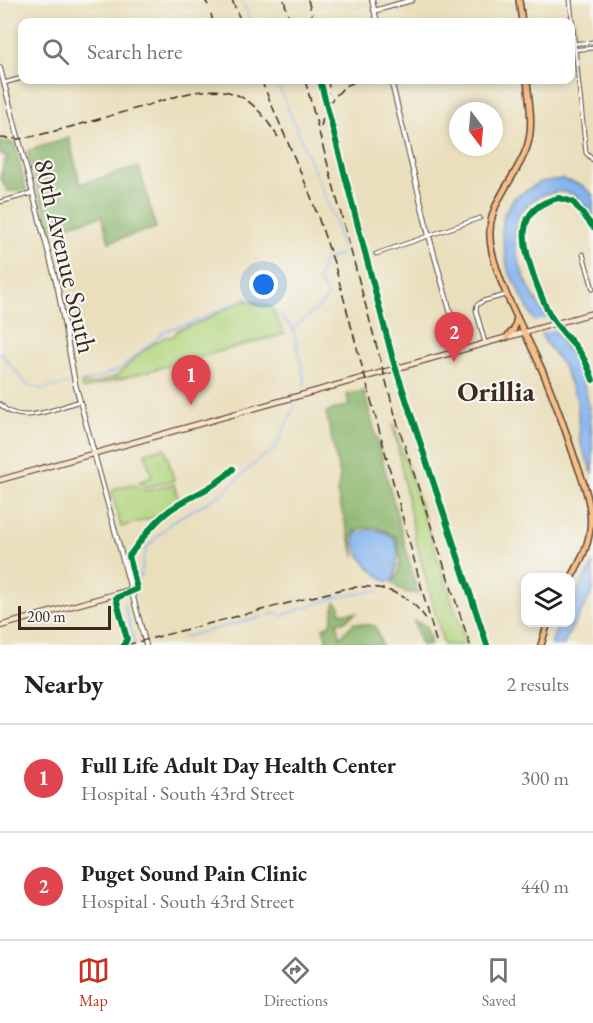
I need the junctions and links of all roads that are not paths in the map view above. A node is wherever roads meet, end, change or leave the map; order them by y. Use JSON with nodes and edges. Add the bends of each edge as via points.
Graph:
{"nodes":[{"id":1,"x":372,"y":0,"type":"edge"},
{"id":2,"x":412,"y":0,"type":"edge"},
{"id":3,"x":519,"y":0,"type":"edge"},
{"id":4,"x":570,"y":0,"type":"edge"},
{"id":5,"x":375,"y":10,"type":"junction"},
{"id":6,"x":376,"y":18,"type":"edge"},
{"id":7,"x":521,"y":18,"type":"edge"},
{"id":8,"x":572,"y":18,"type":"edge"},
{"id":9,"x":593,"y":42,"type":"edge"},
{"id":10,"x":575,"y":44,"type":"joint"},
{"id":11,"x":593,"y":48,"type":"edge"},
{"id":12,"x":576,"y":49,"type":"junction"},
{"id":13,"x":0,"y":68,"type":"edge"},
{"id":14,"x":18,"y":79,"type":"edge"},
{"id":15,"x":4,"y":83,"type":"junction"},
{"id":16,"x":392,"y":84,"type":"edge"},
{"id":17,"x":527,"y":84,"type":"edge"},
{"id":18,"x":591,"y":159,"type":"edge"},
{"id":19,"x":33,"y":193,"type":"junction"},
{"id":20,"x":0,"y":202,"type":"edge"},
{"id":21,"x":480,"y":218,"type":"dead end"},
{"id":22,"x":429,"y":236,"type":"junction"},
{"id":23,"x":376,"y":254,"type":"dead end"},
{"id":24,"x":583,"y":254,"type":"dead end"},
{"id":25,"x":593,"y":290,"type":"edge"},
{"id":26,"x":507,"y":294,"type":"junction"},
{"id":27,"x":593,"y":313,"type":"edge"},
{"id":28,"x":518,"y":316,"type":"junction"},
{"id":29,"x":525,"y":332,"type":"junction"},
{"id":30,"x":507,"y":337,"type":"junction"},
{"id":31,"x":485,"y":343,"type":"junction"},
{"id":32,"x":461,"y":350,"type":"junction"},
{"id":33,"x":80,"y":401,"type":"junction"},
{"id":34,"x":0,"y":404,"type":"edge"},
{"id":35,"x":94,"y":453,"type":"junction"},
{"id":36,"x":0,"y":480,"type":"edge"},
{"id":37,"x":573,"y":573,"type":"edge"},
{"id":38,"x":130,"y":590,"type":"junction"},
{"id":39,"x":0,"y":626,"type":"edge"},
{"id":40,"x":546,"y":627,"type":"edge"},
{"id":41,"x":146,"y":645,"type":"edge"},
{"id":42,"x":541,"y":645,"type":"edge"}],
"edges":[{"from":1,"to":5,"type":"street"},
{"from":2,"to":5,"type":"street"},
{"from":3,"to":7,"type":"main road"},
{"from":4,"to":8,"type":"street"},
{"from":5,"to":6,"type":"street"},
{"from":9,"to":10,"type":"street"},
{"from":10,"to":12,"type":"street"},
{"from":11,"to":12,"type":"street"},
{"from":12,"to":18,"type":"street","via":[[586,153]]},
{"from":13,"to":15,"type":"street","name":"80th Avenue South"},
{"from":14,"to":15,"type":"street"},
{"from":15,"to":19,"type":"street","name":"80th Avenue South"},
{"from":16,"to":22,"type":"street"},
{"from":17,"to":26,"type":"main road","via":[[530,136],[497,200],[491,224],[492,250]]},
{"from":19,"to":20,"type":"street"},
{"from":19,"to":33,"type":"street","name":"80th Avenue South","via":[[58,289]]},
{"from":21,"to":22,"type":"street"},
{"from":22,"to":23,"type":"street"},
{"from":22,"to":32,"type":"street"},
{"from":24,"to":25,"type":"street"},
{"from":26,"to":28,"type":"main road"},
{"from":26,"to":31,"type":"street","via":[[477,305]]},
{"from":27,"to":29,"type":"main road"},
{"from":28,"to":29,"type":"main road"},
{"from":28,"to":30,"type":"main road"},
{"from":29,"to":30,"type":"main road"},
{"from":29,"to":37,"type":"main road","via":[[565,429],[589,504],[587,543]]},
{"from":30,"to":31,"type":"main road"},
{"from":31,"to":32,"type":"main road"},
{"from":32,"to":35,"type":"main road"},
{"from":33,"to":34,"type":"street","via":[[21,416]]},
{"from":33,"to":35,"type":"street","name":"80th Avenue South"},
{"from":35,"to":36,"type":"main road"},
{"from":35,"to":38,"type":"street","name":"80th Avenue South"},
{"from":38,"to":39,"type":"main road"},
{"from":38,"to":41,"type":"street","name":"80th Avenue South"},
{"from":40,"to":42,"type":"main road"}]}
